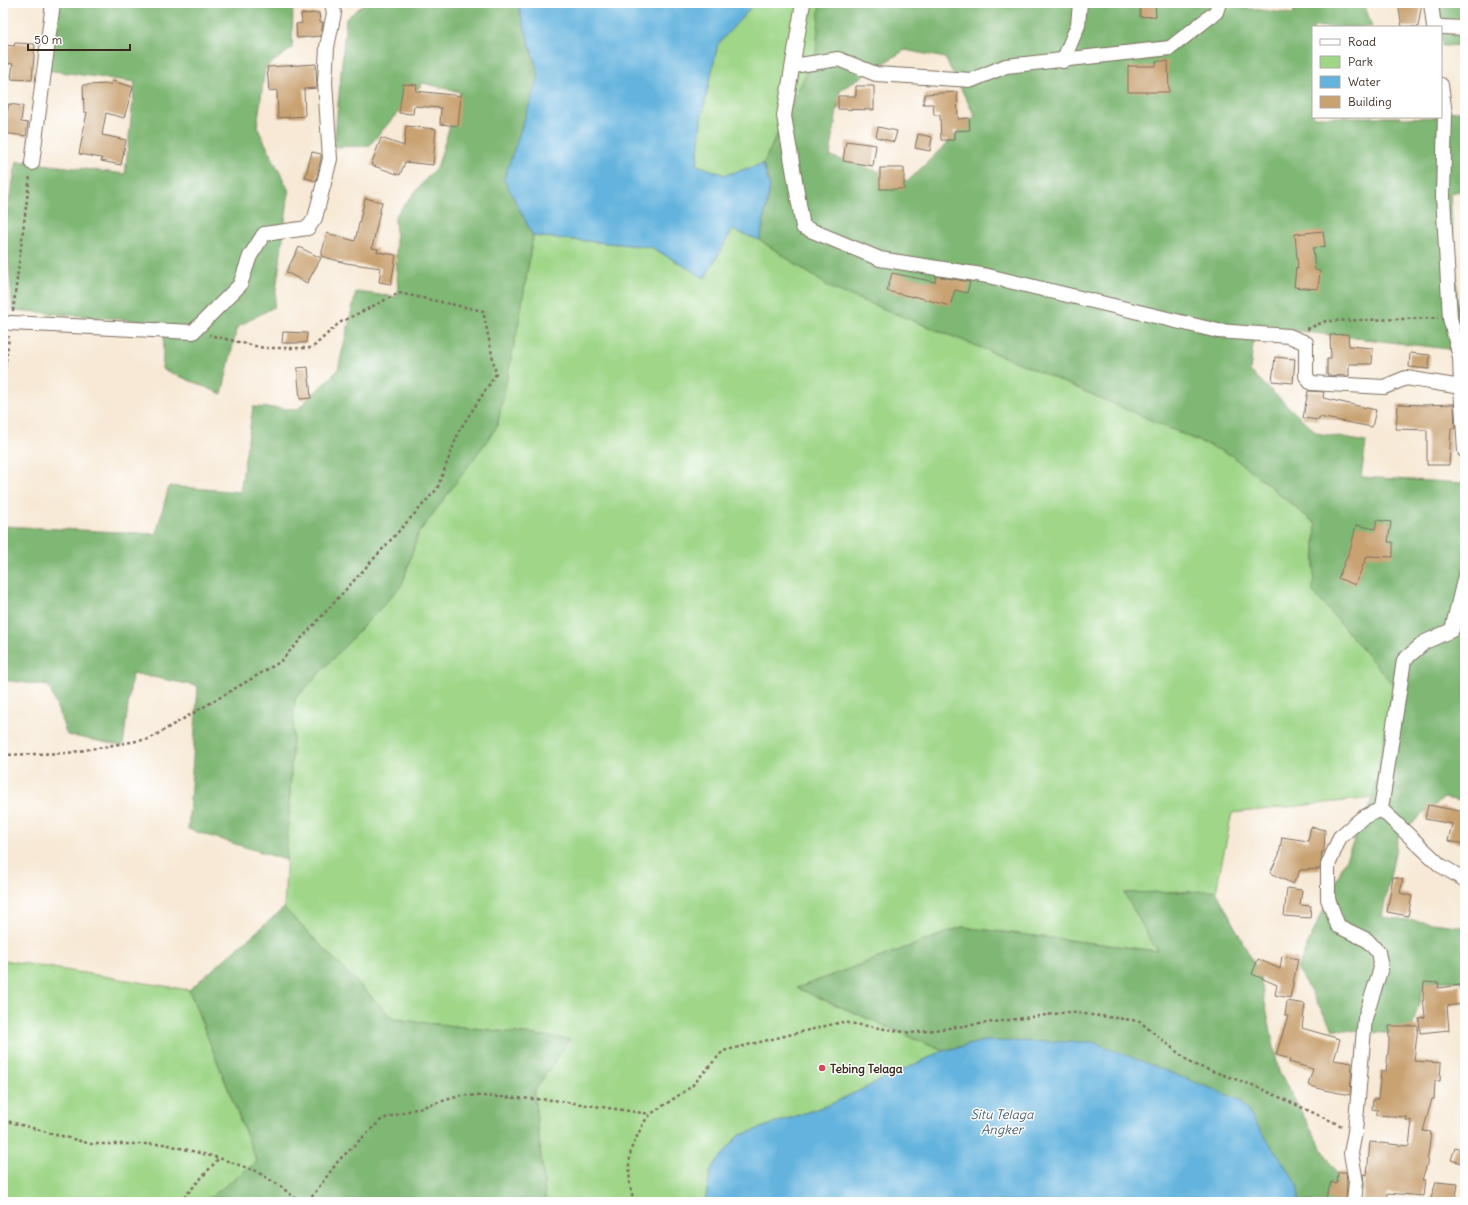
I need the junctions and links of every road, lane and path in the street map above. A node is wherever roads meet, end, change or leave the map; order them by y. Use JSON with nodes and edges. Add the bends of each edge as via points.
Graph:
{"nodes":[{"id":1,"x":53,"y":3,"type":"edge"},
{"id":2,"x":332,"y":3,"type":"edge"},
{"id":3,"x":803,"y":3,"type":"edge"},
{"id":4,"x":1080,"y":3,"type":"edge"},
{"id":5,"x":1219,"y":3,"type":"edge"},
{"id":6,"x":1431,"y":3,"type":"edge"},
{"id":7,"x":1434,"y":26,"type":"edge"},
{"id":8,"x":1442,"y":27,"type":"edge"},
{"id":9,"x":1465,"y":28,"type":"edge"},
{"id":10,"x":1063,"y":61,"type":"junction"},
{"id":11,"x":793,"y":66,"type":"junction"},
{"id":12,"x":1442,"y":92,"type":"edge"},
{"id":13,"x":32,"y":163,"type":"joint"},
{"id":14,"x":1450,"y":318,"type":"junction"},
{"id":15,"x":11,"y":323,"type":"junction"},
{"id":16,"x":193,"y":332,"type":"junction"},
{"id":17,"x":1289,"y":336,"type":"junction"},
{"id":18,"x":1463,"y":357,"type":"edge"},
{"id":19,"x":3,"y":385,"type":"edge"},
{"id":20,"x":1461,"y":387,"type":"junction"},
{"id":21,"x":1465,"y":451,"type":"edge"},
{"id":22,"x":1465,"y":576,"type":"edge"},
{"id":23,"x":3,"y":755,"type":"edge"},
{"id":24,"x":1381,"y":809,"type":"junction"},
{"id":25,"x":1465,"y":880,"type":"edge"},
{"id":26,"x":651,"y":1114,"type":"junction"},
{"id":27,"x":3,"y":1120,"type":"edge"},
{"id":28,"x":1355,"y":1132,"type":"junction"},
{"id":29,"x":219,"y":1158,"type":"junction"},
{"id":30,"x":180,"y":1202,"type":"edge"},
{"id":31,"x":300,"y":1202,"type":"edge"},
{"id":32,"x":308,"y":1202,"type":"edge"},
{"id":33,"x":634,"y":1202,"type":"edge"},
{"id":34,"x":1354,"y":1202,"type":"edge"}],
"edges":[{"from":1,"to":13,"type":"street"},
{"from":2,"to":16,"type":"street","via":[[334,13],[327,47],[325,82],[330,159],[315,218],[308,228],[264,234],[250,256],[240,285]]},
{"from":3,"to":11,"type":"street"},
{"from":4,"to":10,"type":"street","via":[[1078,25]]},
{"from":5,"to":10,"type":"street","via":[[1216,12],[1170,48]]},
{"from":6,"to":7,"type":"street"},
{"from":8,"to":9,"type":"street"},
{"from":10,"to":11,"type":"street","via":[[1006,66],[972,80],[876,74],[838,59]]},
{"from":11,"to":17,"type":"street","via":[[784,116],[803,227],[880,259],[988,276],[1218,331]]},
{"from":12,"to":14,"type":"street","via":[[1445,114],[1443,196]]},
{"from":13,"to":15,"type":"path"},
{"from":14,"to":17,"type":"path","via":[[1326,321]]},
{"from":14,"to":18,"type":"street"},
{"from":15,"to":16,"type":"street"},
{"from":15,"to":19,"type":"path"},
{"from":16,"to":23,"type":"path","via":[[264,348],[312,348],[339,323],[399,293],[483,311],[496,374],[459,431],[437,489],[280,662],[149,739],[67,753]]},
{"from":17,"to":20,"type":"street","via":[[1306,343],[1306,376],[1311,383],[1384,387],[1406,378]]},
{"from":18,"to":20,"type":"street"},
{"from":20,"to":21,"type":"street"},
{"from":22,"to":24,"type":"street","via":[[1452,630],[1425,642],[1404,660]]},
{"from":24,"to":25,"type":"street","via":[[1440,865]]},
{"from":24,"to":28,"type":"street","via":[[1362,818],[1340,837],[1328,865],[1328,899],[1338,926],[1366,940],[1378,952],[1381,968],[1365,1018]]},
{"from":26,"to":28,"type":"path","via":[[691,1087],[723,1051],[842,1022],[911,1033],[1069,1012],[1139,1021],[1192,1064],[1255,1086]]},
{"from":26,"to":32,"type":"path","via":[[553,1100],[463,1095],[382,1119],[339,1160]]},
{"from":26,"to":33,"type":"path","via":[[630,1149],[630,1186]]},
{"from":27,"to":29,"type":"path","via":[[91,1144],[165,1144]]},
{"from":28,"to":34,"type":"street","via":[[1351,1153],[1356,1182]]},
{"from":29,"to":30,"type":"path"},
{"from":29,"to":31,"type":"path","via":[[256,1171]]}]}
